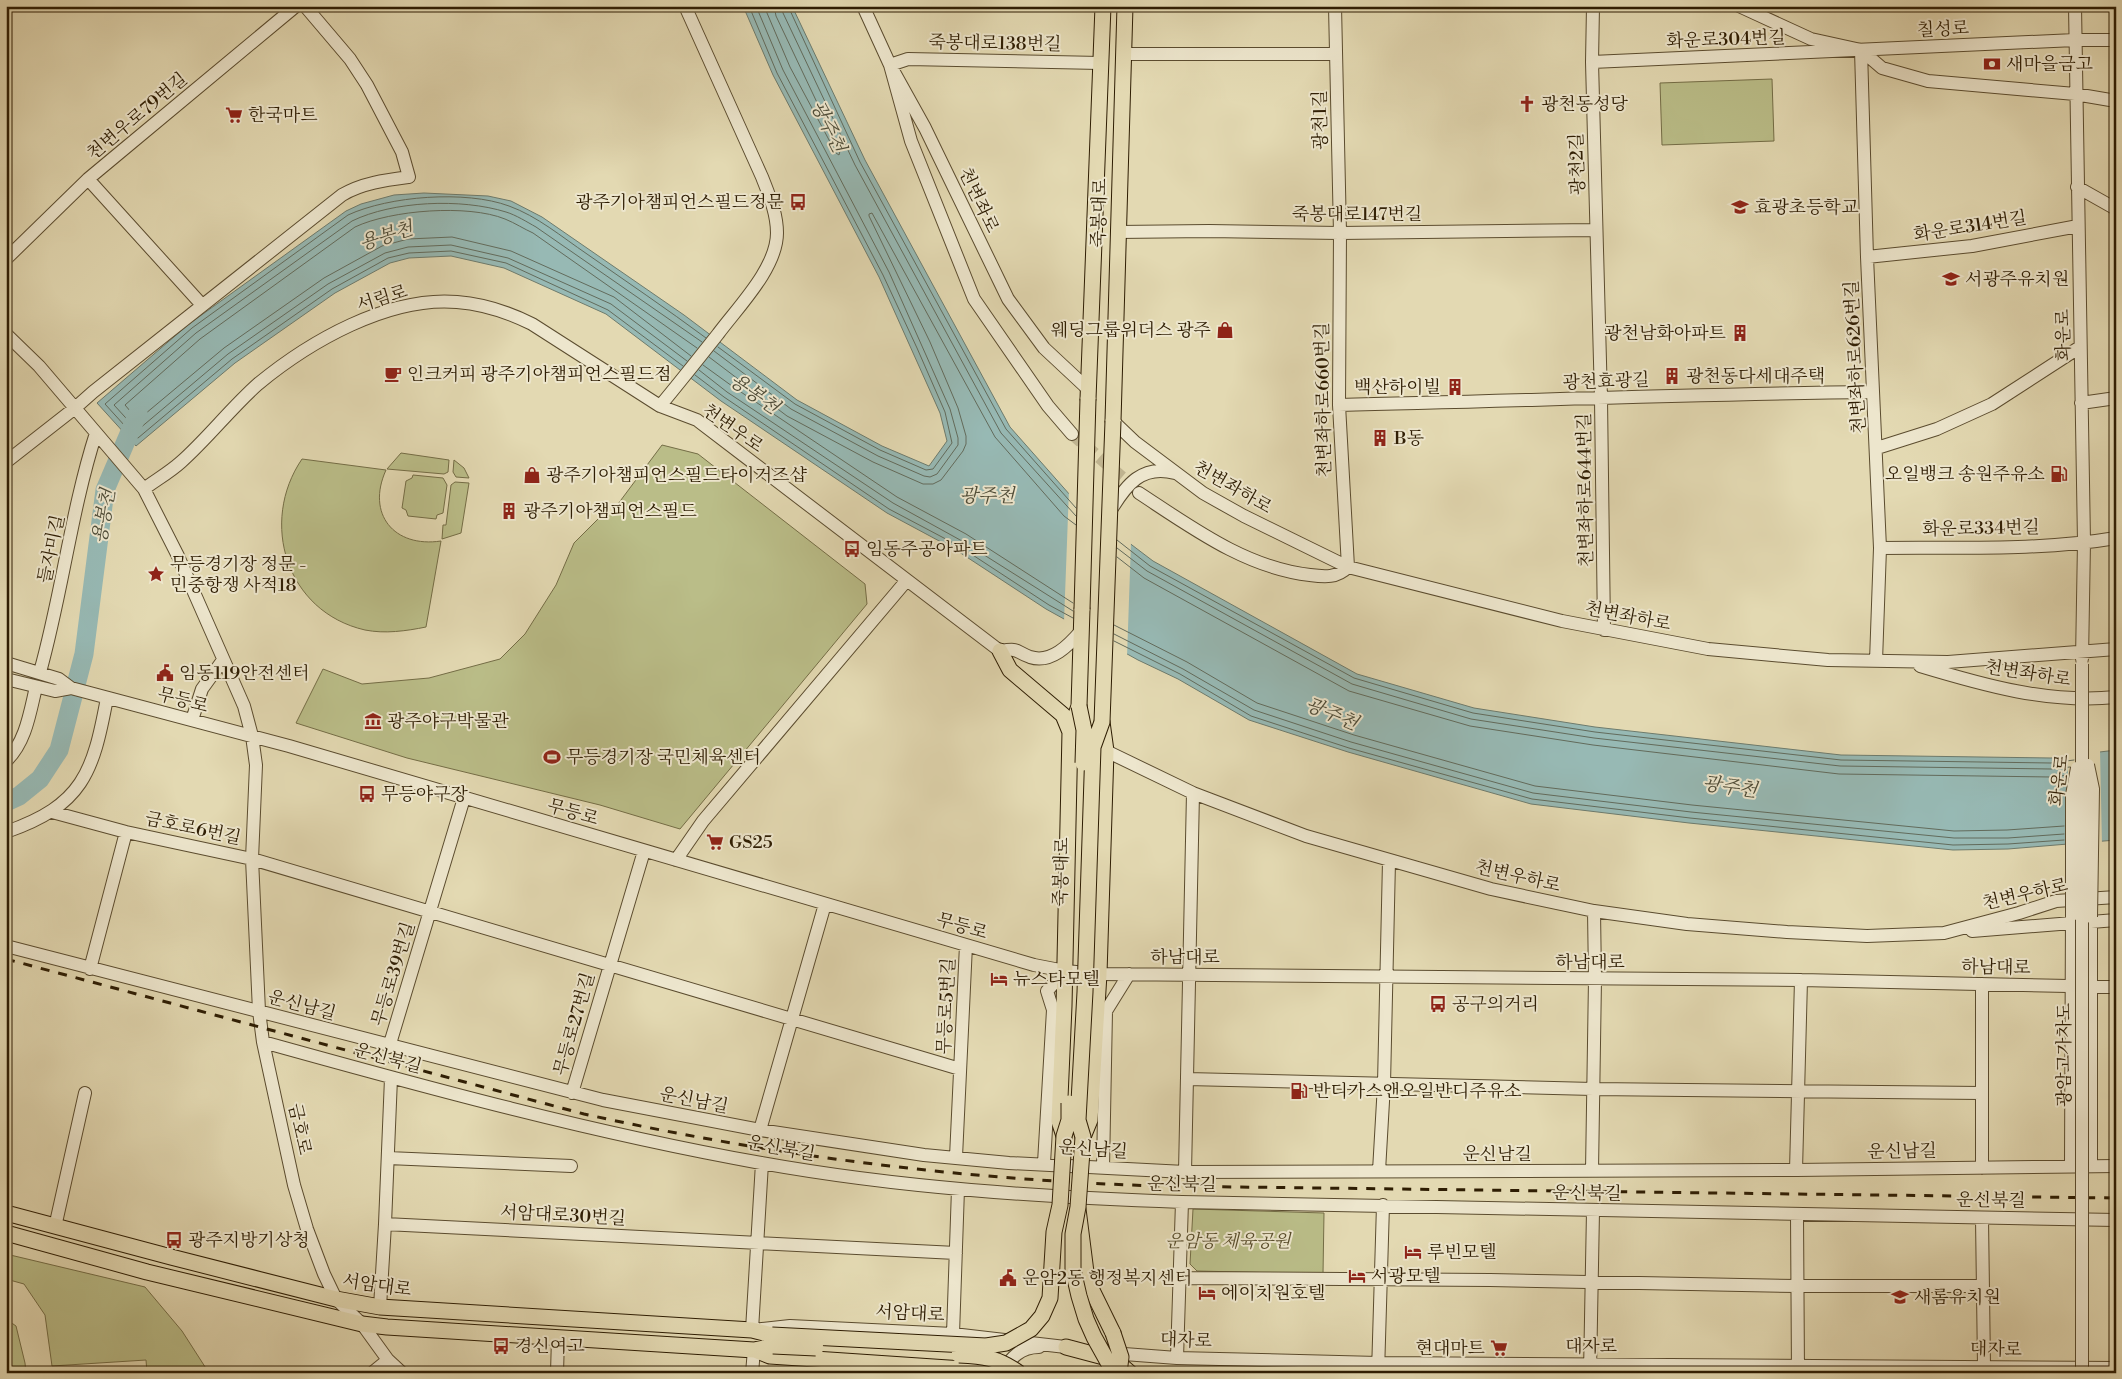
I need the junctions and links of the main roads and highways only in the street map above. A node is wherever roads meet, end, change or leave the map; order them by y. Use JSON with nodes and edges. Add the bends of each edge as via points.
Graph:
{"nodes":[{"id":1,"x":1103,"y":6,"type":"edge"},
{"id":2,"x":1125,"y":6,"type":"edge"},
{"id":3,"x":1000,"y":651,"type":"road end"},
{"id":4,"x":1079,"y":706,"type":"junction"},
{"id":5,"x":1102,"y":722,"type":"junction"},
{"id":6,"x":1070,"y":732,"type":"junction"},
{"id":7,"x":1064,"y":1136,"type":"junction"},
{"id":8,"x":1083,"y":1138,"type":"junction"},
{"id":9,"x":1060,"y":1205,"type":"junction"},
{"id":10,"x":1078,"y":1207,"type":"junction"},
{"id":11,"x":6,"y":1213,"type":"edge"},
{"id":12,"x":6,"y":1233,"type":"edge"},
{"id":13,"x":773,"y":1340,"type":"junction"},
{"id":14,"x":1066,"y":1347,"type":"road end"},
{"id":15,"x":754,"y":1350,"type":"junction"},
{"id":16,"x":948,"y":1370,"type":"edge"},
{"id":17,"x":992,"y":1373,"type":"edge"},
{"id":18,"x":1019,"y":1373,"type":"edge"},
{"id":19,"x":1102,"y":1373,"type":"edge"},
{"id":20,"x":1114,"y":1373,"type":"edge"},
{"id":21,"x":1119,"y":1373,"type":"edge"},
{"id":22,"x":1130,"y":1373,"type":"edge"}],
"edges":[{"from":1,"to":4,"type":"main road","name":"죽봉대로","bridge":true},
{"from":2,"to":5,"type":"main road","name":"죽봉대로","bridge":true},
{"from":3,"to":6,"type":"main road","via":[[1010,670],[1062,715]]},
{"from":4,"to":6,"type":"main road"},
{"from":4,"to":7,"type":"main road","name":"죽봉대로","bridge":true,"via":[[1084,730],[1076,978],[1068,1120]]},
{"from":5,"to":8,"type":"main road","via":[[1106,751],[1098,974],[1090,1120]]},
{"from":5,"to":8,"type":"main road","name":"죽봉대로","bridge":true,"via":[[1093,747],[1078,1120]]},
{"from":6,"to":7,"type":"main road","via":[[1059,1121]]},
{"from":7,"to":9,"type":"main road","bridge":true},
{"from":8,"to":10,"type":"main road","bridge":true},
{"from":9,"to":13,"type":"main road","bridge":true,"via":[[1054,1232],[1050,1298],[1042,1316],[1018,1338],[986,1346]]},
{"from":9,"to":19,"type":"main road","via":[[1067,1292],[1082,1337]]},
{"from":10,"to":20,"type":"main road","bridge":true,"via":[[1072,1252],[1078,1296],[1094,1337]]},
{"from":10,"to":21,"type":"main road","bridge":true,"via":[[1087,1280],[1113,1333],[1121,1357]]},
{"from":11,"to":13,"type":"main road","name":"서암대로","via":[[380,1308],[752,1330]]},
{"from":12,"to":15,"type":"main road","via":[[147,1272],[362,1324]]},
{"from":13,"to":15,"type":"main road"},
{"from":13,"to":18,"type":"main road","bridge":true,"via":[[983,1356],[1003,1362]]},
{"from":14,"to":22,"type":"main road","via":[[1116,1360]]},
{"from":15,"to":16,"type":"main road","via":[[770,1356]]},
{"from":16,"to":17,"type":"main road"}]}
